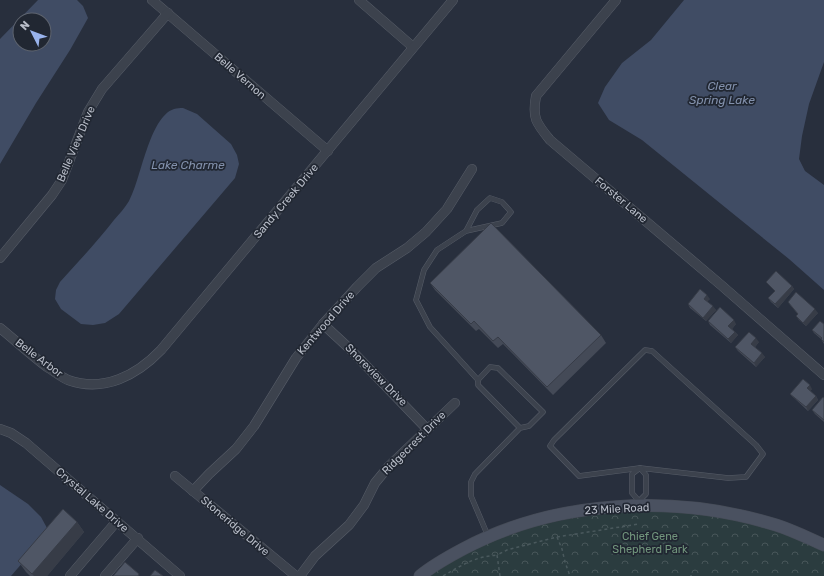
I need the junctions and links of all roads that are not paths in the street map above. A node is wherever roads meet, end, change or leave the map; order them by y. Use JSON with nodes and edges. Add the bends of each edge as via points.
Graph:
{"nodes":[{"id":1,"x":152,"y":0,"type":"edge"},
{"id":2,"x":359,"y":0,"type":"edge"},
{"id":3,"x":453,"y":0,"type":"edge"},
{"id":4,"x":616,"y":0,"type":"edge"},
{"id":5,"x":168,"y":13,"type":"junction"},
{"id":6,"x":414,"y":48,"type":"junction"},
{"id":7,"x":328,"y":151,"type":"junction"},
{"id":8,"x":472,"y":169,"type":"dead end"},
{"id":9,"x":466,"y":231,"type":"junction"},
{"id":10,"x":0,"y":258,"type":"edge"},
{"id":11,"x":323,"y":324,"type":"junction"},
{"id":12,"x":0,"y":328,"type":"edge"},
{"id":13,"x":824,"y":375,"type":"edge"},
{"id":14,"x":478,"y":380,"type":"junction"},
{"id":15,"x":104,"y":384,"type":"joint"},
{"id":16,"x":455,"y":403,"type":"dead end"},
{"id":17,"x":428,"y":428,"type":"junction"},
{"id":18,"x":520,"y":428,"type":"junction"},
{"id":19,"x":0,"y":429,"type":"edge"},
{"id":20,"x":640,"y":468,"type":"junction"},
{"id":21,"x":175,"y":476,"type":"dead end"},
{"id":22,"x":193,"y":491,"type":"junction"},
{"id":23,"x":639,"y":504,"type":"junction"},
{"id":24,"x":118,"y":521,"type":"junction"},
{"id":25,"x":488,"y":536,"type":"junction"},
{"id":26,"x":138,"y":538,"type":"junction"},
{"id":27,"x":824,"y":544,"type":"edge"},
{"id":28,"x":70,"y":576,"type":"edge"},
{"id":29,"x":106,"y":576,"type":"edge"},
{"id":30,"x":180,"y":576,"type":"edge"},
{"id":31,"x":296,"y":576,"type":"edge"},
{"id":32,"x":300,"y":576,"type":"edge"},
{"id":33,"x":420,"y":576,"type":"edge"}],
"edges":[{"from":1,"to":5,"type":"street","name":"Belle Vernon"},
{"from":2,"to":6,"type":"street"},
{"from":3,"to":6,"type":"street","name":"Sandy Creek Drive"},
{"from":4,"to":13,"type":"street","name":"Forster Lane","via":[[536,96],[533,109],[538,125],[550,140]]},
{"from":5,"to":7,"type":"street","name":"Belle Vernon"},
{"from":5,"to":10,"type":"street","name":"Belle View Drive","via":[[102,89],[88,112],[62,180]]},
{"from":6,"to":7,"type":"street","name":"Sandy Creek Drive"},
{"from":7,"to":15,"type":"street","name":"Sandy Creek Drive","via":[[162,350],[129,376]]},
{"from":8,"to":11,"type":"street","name":"Kentwood Drive","via":[[447,209],[426,232],[376,268]]},
{"from":9,"to":9,"type":"lane","via":[[502,223],[511,212],[502,202],[490,198],[477,210]]},
{"from":9,"to":14,"type":"lane","via":[[437,250],[424,270],[416,300],[430,327]]},
{"from":11,"to":17,"type":"street","name":"Shoreview Drive"},
{"from":11,"to":22,"type":"street","name":"Kentwood Drive","via":[[296,358],[245,438]]},
{"from":12,"to":15,"type":"street","name":"Belle Arbor","via":[[67,379]]},
{"from":14,"to":18,"type":"lane","via":[[478,385]]},
{"from":14,"to":18,"type":"lane","via":[[490,367],[498,368],[543,412],[529,426]]},
{"from":16,"to":17,"type":"street","name":"Ridgecrest Drive"},
{"from":17,"to":32,"type":"street","name":"Ridgecrest Drive","via":[[375,483],[364,505],[349,525],[315,556]]},
{"from":18,"to":25,"type":"lane","via":[[475,474],[471,482],[471,496]]},
{"from":19,"to":24,"type":"street","name":"Crystal Lake Drive","via":[[26,443]]},
{"from":20,"to":20,"type":"lane","via":[[579,476],[550,446],[645,350],[652,351],[763,454],[746,477],[728,478]]},
{"from":20,"to":23,"type":"lane","via":[[646,474],[647,483],[646,494]]},
{"from":20,"to":23,"type":"lane","via":[[632,474],[632,493]]},
{"from":21,"to":22,"type":"street","name":"Stoneridge Drive"},
{"from":22,"to":31,"type":"street","name":"Stoneridge Drive"},
{"from":23,"to":25,"type":"main road","name":"23 Mile Road","via":[[574,512],[529,521]]},
{"from":23,"to":27,"type":"main road","name":"23 Mile Road","via":[[741,516],[777,526]]},
{"from":24,"to":26,"type":"street","name":"Crystal Lake Drive"},
{"from":24,"to":28,"type":"street"},
{"from":25,"to":33,"type":"main road","name":"23 Mile Road","via":[[442,560]]},
{"from":26,"to":29,"type":"street"},
{"from":26,"to":30,"type":"street","name":"Crystal Lake Drive"}]}
